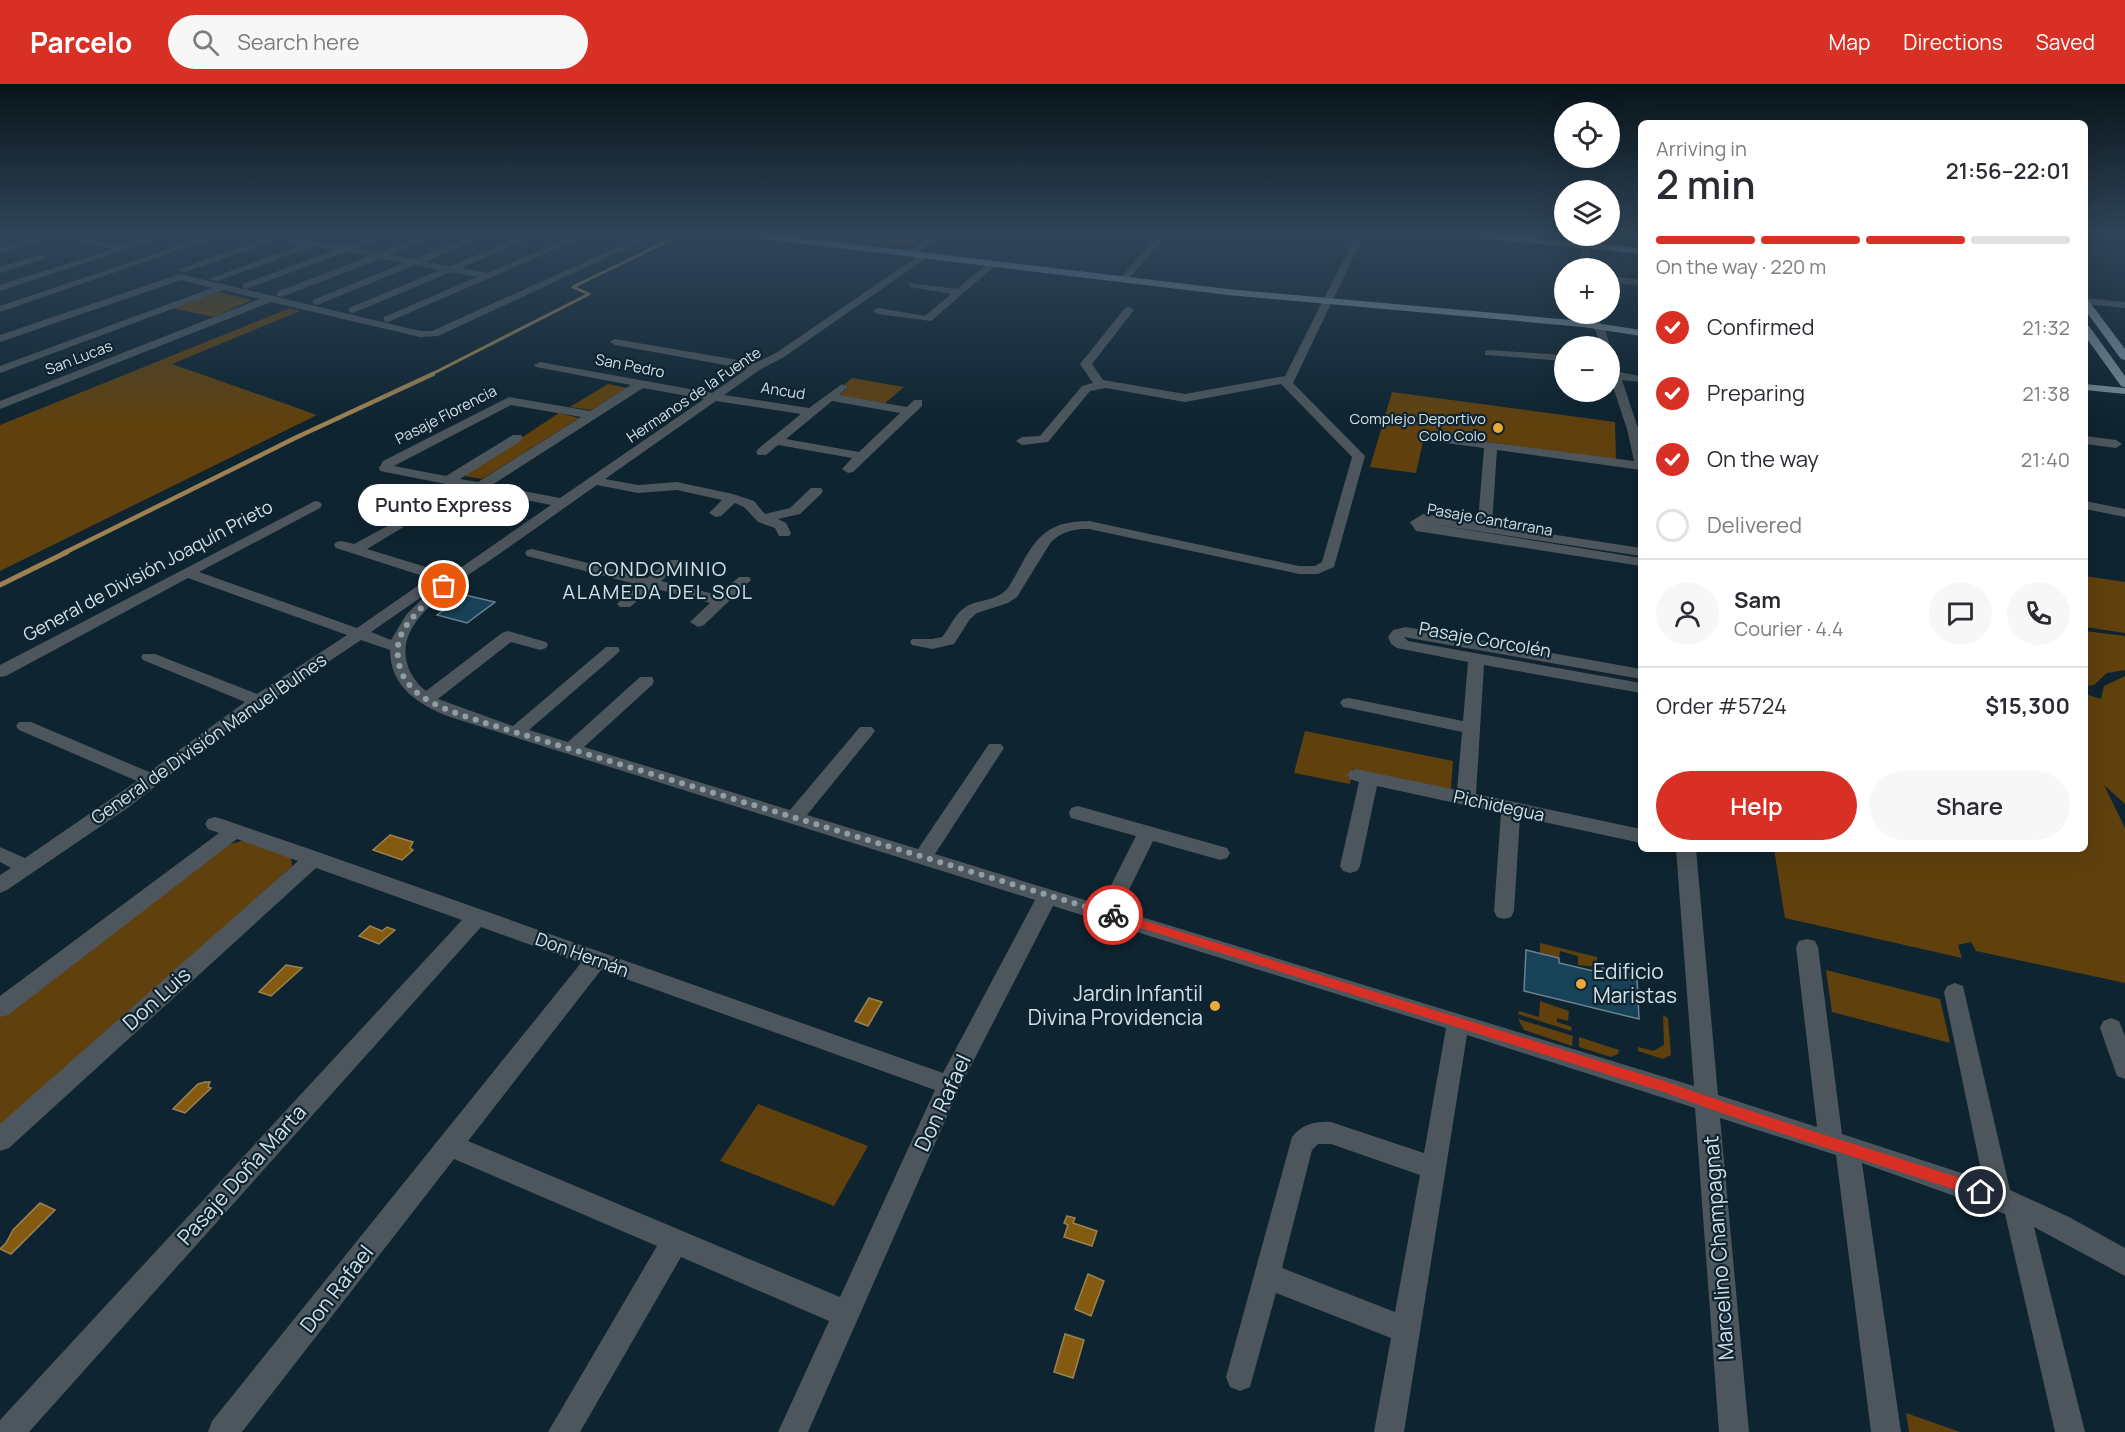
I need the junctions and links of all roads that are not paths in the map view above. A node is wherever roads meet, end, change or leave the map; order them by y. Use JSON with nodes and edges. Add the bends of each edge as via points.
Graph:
{"nodes":[{"id":1,"x":33,"y":298,"type":"edge"},
{"id":2,"x":114,"y":298,"type":"edge"},
{"id":3,"x":180,"y":298,"type":"edge"},
{"id":4,"x":265,"y":298,"type":"edge"},
{"id":5,"x":326,"y":298,"type":"edge"},
{"id":6,"x":382,"y":298,"type":"edge"},
{"id":7,"x":436,"y":298,"type":"edge"},
{"id":8,"x":513,"y":298,"type":"edge"},
{"id":9,"x":863,"y":298,"type":"edge"},
{"id":10,"x":952,"y":298,"type":"edge"},
{"id":11,"x":1299,"y":298,"type":"edge"},
{"id":12,"x":1330,"y":298,"type":"edge"},
{"id":13,"x":268,"y":299,"type":"junction"},
{"id":14,"x":0,"y":301,"type":"edge"},
{"id":15,"x":1329,"y":301,"type":"junction"},
{"id":16,"x":316,"y":302,"type":"dead end"},
{"id":17,"x":2088,"y":302,"type":"edge"},
{"id":18,"x":12,"y":305,"type":"junction"},
{"id":19,"x":2125,"y":305,"type":"edge"},
{"id":20,"x":2088,"y":306,"type":"edge"},
{"id":21,"x":0,"y":309,"type":"edge"},
{"id":22,"x":353,"y":310,"type":"dead end"},
{"id":23,"x":1129,"y":310,"type":"dead end"},
{"id":24,"x":878,"y":311,"type":"dead end"},
{"id":25,"x":388,"y":319,"type":"dead end"},
{"id":26,"x":1597,"y":326,"type":"junction"},
{"id":27,"x":2088,"y":332,"type":"edge"},
{"id":28,"x":1638,"y":333,"type":"edge"},
{"id":29,"x":1601,"y":336,"type":"edge"},
{"id":30,"x":0,"y":339,"type":"edge"},
{"id":31,"x":615,"y":342,"type":"dead end"},
{"id":32,"x":1489,"y":353,"type":"dead end"},
{"id":33,"x":1554,"y":357,"type":"edge"},
{"id":34,"x":2125,"y":357,"type":"edge"},
{"id":35,"x":540,"y":364,"type":"dead end"},
{"id":36,"x":757,"y":367,"type":"junction"},
{"id":37,"x":0,"y":370,"type":"edge"},
{"id":38,"x":1620,"y":372,"type":"edge"},
{"id":39,"x":1638,"y":378,"type":"edge"},
{"id":40,"x":1289,"y":379,"type":"junction"},
{"id":41,"x":641,"y":384,"type":"junction"},
{"id":42,"x":2125,"y":384,"type":"edge"},
{"id":43,"x":1102,"y":385,"type":"junction"},
{"id":44,"x":842,"y":387,"type":"dead end"},
{"id":45,"x":2088,"y":387,"type":"edge"},
{"id":46,"x":1620,"y":389,"type":"edge"},
{"id":47,"x":2125,"y":391,"type":"edge"},
{"id":48,"x":714,"y":397,"type":"junction"},
{"id":49,"x":830,"y":397,"type":"junction"},
{"id":50,"x":2,"y":403,"type":"edge"},
{"id":51,"x":701,"y":406,"type":"junction"},
{"id":52,"x":811,"y":412,"type":"junction"},
{"id":53,"x":592,"y":415,"type":"junction"},
{"id":54,"x":797,"y":423,"type":"junction"},
{"id":55,"x":1636,"y":424,"type":"edge"},
{"id":56,"x":1430,"y":437,"type":"dead end"},
{"id":57,"x":517,"y":438,"type":"dead end"},
{"id":58,"x":1638,"y":440,"type":"edge"},
{"id":59,"x":2088,"y":440,"type":"edge"},
{"id":60,"x":775,"y":441,"type":"junction"},
{"id":61,"x":1022,"y":441,"type":"dead end"},
{"id":62,"x":2116,"y":444,"type":"dead end"},
{"id":63,"x":1491,"y":445,"type":"junction"},
{"id":64,"x":762,"y":452,"type":"dead end"},
{"id":65,"x":861,"y":456,"type":"junction"},
{"id":66,"x":1638,"y":465,"type":"edge"},
{"id":67,"x":848,"y":469,"type":"dead end"},
{"id":68,"x":449,"y":480,"type":"junction"},
{"id":69,"x":596,"y":481,"type":"junction"},
{"id":70,"x":667,"y":485,"type":"junction"},
{"id":71,"x":481,"y":486,"type":"junction"},
{"id":72,"x":816,"y":491,"type":"dead end"},
{"id":73,"x":650,"y":498,"type":"dead end"},
{"id":74,"x":734,"y":498,"type":"junction"},
{"id":75,"x":562,"y":503,"type":"junction"},
{"id":76,"x":315,"y":505,"type":"dead end"},
{"id":77,"x":2088,"y":507,"type":"edge"},
{"id":78,"x":716,"y":513,"type":"dead end"},
{"id":79,"x":2125,"y":513,"type":"edge"},
{"id":80,"x":763,"y":519,"type":"junction"},
{"id":81,"x":382,"y":520,"type":"dead end"},
{"id":82,"x":397,"y":525,"type":"junction"},
{"id":83,"x":1485,"y":528,"type":"junction"},
{"id":84,"x":412,"y":530,"type":"dead end"},
{"id":85,"x":784,"y":533,"type":"dead end"},
{"id":86,"x":502,"y":545,"type":"junction"},
{"id":87,"x":1638,"y":552,"type":"edge"},
{"id":88,"x":481,"y":559,"type":"junction"},
{"id":89,"x":674,"y":562,"type":"dead end"},
{"id":90,"x":1638,"y":562,"type":"edge"},
{"id":91,"x":187,"y":573,"type":"junction"},
{"id":92,"x":439,"y":576,"type":"junction"},
{"id":93,"x":744,"y":580,"type":"dead end"},
{"id":94,"x":650,"y":582,"type":"junction"},
{"id":95,"x":722,"y":601,"type":"junction"},
{"id":96,"x":625,"y":604,"type":"dead end"},
{"id":97,"x":698,"y":622,"type":"dead end"},
{"id":98,"x":359,"y":634,"type":"junction"},
{"id":99,"x":918,"y":642,"type":"dead end"},
{"id":100,"x":540,"y":645,"type":"dead end"},
{"id":101,"x":398,"y":647,"type":"junction"},
{"id":102,"x":612,"y":650,"type":"dead end"},
{"id":103,"x":149,"y":657,"type":"dead end"},
{"id":104,"x":1476,"y":658,"type":"junction"},
{"id":105,"x":0,"y":672,"type":"edge"},
{"id":106,"x":1638,"y":673,"type":"edge"},
{"id":107,"x":646,"y":681,"type":"dead end"},
{"id":108,"x":1638,"y":687,"type":"edge"},
{"id":109,"x":427,"y":699,"type":"junction"},
{"id":110,"x":258,"y":701,"type":"junction"},
{"id":111,"x":1349,"y":703,"type":"dead end"},
{"id":112,"x":25,"y":726,"type":"dead end"},
{"id":113,"x":1471,"y":728,"type":"junction"},
{"id":114,"x":866,"y":731,"type":"dead end"},
{"id":115,"x":516,"y":732,"type":"junction"},
{"id":116,"x":994,"y":748,"type":"dead end"},
{"id":117,"x":571,"y":749,"type":"junction"},
{"id":118,"x":152,"y":780,"type":"junction"},
{"id":119,"x":1466,"y":798,"type":"junction"},
{"id":120,"x":1510,"y":808,"type":"junction"},
{"id":121,"x":1078,"y":813,"type":"dead end"},
{"id":122,"x":794,"y":818,"type":"junction"},
{"id":123,"x":1147,"y":832,"type":"junction"},
{"id":124,"x":1638,"y":835,"type":"edge"},
{"id":125,"x":1686,"y":852,"type":"edge"},
{"id":126,"x":1220,"y":853,"type":"dead end"},
{"id":127,"x":0,"y":854,"type":"edge"},
{"id":128,"x":314,"y":858,"type":"junction"},
{"id":129,"x":922,"y":858,"type":"junction"},
{"id":130,"x":1350,"y":866,"type":"dead end"},
{"id":131,"x":27,"y":867,"type":"junction"},
{"id":132,"x":0,"y":885,"type":"edge"},
{"id":133,"x":1048,"y":896,"type":"junction"},
{"id":134,"x":1504,"y":911,"type":"dead end"},
{"id":135,"x":1107,"y":914,"type":"junction"},
{"id":136,"x":476,"y":918,"type":"junction"},
{"id":137,"x":1807,"y":947,"type":"dead end"},
{"id":138,"x":596,"y":960,"type":"junction"},
{"id":139,"x":1955,"y":992,"type":"dead end"},
{"id":140,"x":0,"y":1008,"type":"edge"},
{"id":141,"x":1458,"y":1023,"type":"junction"},
{"id":142,"x":2111,"y":1028,"type":"dead end"},
{"id":143,"x":2125,"y":1069,"type":"edge"},
{"id":144,"x":949,"y":1085,"type":"junction"},
{"id":145,"x":1708,"y":1102,"type":"junction"},
{"id":146,"x":0,"y":1140,"type":"edge"},
{"id":147,"x":1839,"y":1144,"type":"junction"},
{"id":148,"x":450,"y":1145,"type":"junction"},
{"id":149,"x":1434,"y":1168,"type":"junction"},
{"id":150,"x":2007,"y":1202,"type":"junction"},
{"id":151,"x":675,"y":1241,"type":"junction"},
{"id":152,"x":2125,"y":1263,"type":"edge"},
{"id":153,"x":1267,"y":1276,"type":"junction"},
{"id":154,"x":846,"y":1314,"type":"junction"},
{"id":155,"x":1407,"y":1330,"type":"junction"},
{"id":156,"x":1240,"y":1377,"type":"dead end"},
{"id":157,"x":9,"y":1432,"type":"edge"},
{"id":158,"x":223,"y":1432,"type":"edge"},
{"id":159,"x":563,"y":1432,"type":"edge"},
{"id":160,"x":794,"y":1432,"type":"edge"},
{"id":161,"x":1389,"y":1432,"type":"edge"},
{"id":162,"x":1734,"y":1432,"type":"edge"},
{"id":163,"x":1886,"y":1432,"type":"edge"},
{"id":164,"x":2070,"y":1432,"type":"edge"}],
"edges":[{"from":1,"to":18,"type":"street"},
{"from":2,"to":30,"type":"street"},
{"from":3,"to":37,"type":"street"},
{"from":4,"to":13,"type":"street"},
{"from":5,"to":16,"type":"street"},
{"from":6,"to":22,"type":"street"},
{"from":7,"to":25,"type":"street"},
{"from":8,"to":13,"type":"street","via":[[434,334]]},
{"from":9,"to":36,"type":"street","name":"Hermanos de la Fuente"},
{"from":10,"to":24,"type":"street","via":[[927,319]]},
{"from":11,"to":15,"type":"main road"},
{"from":12,"to":15,"type":"street"},
{"from":13,"to":50,"type":"street","name":"San Lucas"},
{"from":14,"to":18,"type":"street"},
{"from":15,"to":26,"type":"main road"},
{"from":15,"to":40,"type":"street"},
{"from":17,"to":19,"type":"street"},
{"from":18,"to":21,"type":"street"},
{"from":20,"to":34,"type":"main road"},
{"from":23,"to":43,"type":"street","via":[[1086,364]]},
{"from":26,"to":28,"type":"main road"},
{"from":26,"to":29,"type":"street"},
{"from":27,"to":42,"type":"main road"},
{"from":31,"to":36,"type":"street"},
{"from":32,"to":33,"type":"street"},
{"from":35,"to":41,"type":"street","name":"San Pedro"},
{"from":36,"to":48,"type":"street","name":"Hermanos de la Fuente"},
{"from":38,"to":39,"type":"street"},
{"from":40,"to":43,"type":"street","via":[[1185,398]]},
{"from":40,"to":99,"type":"street","via":[[1287,384],[1359,456],[1329,564],[1323,569],[1299,570],[1089,525],[1069,525],[1047,536],[1012,595],[967,613],[948,641],[938,645]]},
{"from":41,"to":48,"type":"street","name":"San Pedro"},
{"from":41,"to":53,"type":"street"},
{"from":43,"to":61,"type":"street","via":[[1086,387],[1044,439]]},
{"from":44,"to":49,"type":"street"},
{"from":45,"to":47,"type":"main road"},
{"from":46,"to":55,"type":"street"},
{"from":48,"to":51,"type":"street","name":"Hermanos de la Fuente"},
{"from":48,"to":52,"type":"street","name":"Ancud"},
{"from":49,"to":52,"type":"street"},
{"from":49,"to":65,"type":"street","via":[[914,407]]},
{"from":51,"to":54,"type":"street","name":"Ancud"},
{"from":51,"to":69,"type":"street","name":"Hermanos de la Fuente"},
{"from":52,"to":54,"type":"street"},
{"from":53,"to":68,"type":"street","name":"Pasaje Florencia","via":[[509,401],[385,468]]},
{"from":53,"to":71,"type":"street"},
{"from":54,"to":60,"type":"street"},
{"from":55,"to":58,"type":"street"},
{"from":56,"to":63,"type":"street"},
{"from":57,"to":68,"type":"street"},
{"from":59,"to":62,"type":"street"},
{"from":60,"to":64,"type":"street"},
{"from":60,"to":65,"type":"street"},
{"from":63,"to":66,"type":"street"},
{"from":63,"to":83,"type":"street"},
{"from":65,"to":67,"type":"street"},
{"from":68,"to":71,"type":"street","name":"Pasaje Florencia"},
{"from":69,"to":70,"type":"street","via":[[638,489]]},
{"from":69,"to":75,"type":"street","name":"Hermanos de la Fuente"},
{"from":70,"to":73,"type":"street"},
{"from":70,"to":74,"type":"street"},
{"from":71,"to":75,"type":"street","name":"Pasaje Florencia"},
{"from":72,"to":80,"type":"street","via":[[795,511]]},
{"from":74,"to":78,"type":"street"},
{"from":74,"to":80,"type":"street","via":[[752,505]]},
{"from":75,"to":86,"type":"street","name":"Hermanos de la Fuente"},
{"from":76,"to":91,"type":"street","name":"General de División Joaquín Prieto"},
{"from":77,"to":79,"type":"street"},
{"from":80,"to":85,"type":"street","via":[[781,526]]},
{"from":81,"to":82,"type":"street"},
{"from":82,"to":84,"type":"street"},
{"from":82,"to":92,"type":"street","via":[[348,547]]},
{"from":83,"to":87,"type":"street","name":"Pasaje Cantarrana"},
{"from":83,"to":90,"type":"street","name":"Pasaje Cantarrana","via":[[1423,518],[1417,522],[1421,528]]},
{"from":86,"to":88,"type":"street","name":"Hermanos de la Fuente"},
{"from":86,"to":94,"type":"street"},
{"from":88,"to":92,"type":"street","name":"General de División Manuel Bulnes"},
{"from":88,"to":101,"type":"street","via":[[424,605],[409,622]]},
{"from":89,"to":94,"type":"street"},
{"from":91,"to":98,"type":"street"},
{"from":91,"to":105,"type":"street","name":"General de División Joaquín Prieto"},
{"from":92,"to":98,"type":"street","name":"General de División Manuel Bulnes"},
{"from":93,"to":95,"type":"street"},
{"from":94,"to":95,"type":"street"},
{"from":94,"to":96,"type":"street"},
{"from":95,"to":97,"type":"street"},
{"from":98,"to":101,"type":"street"},
{"from":98,"to":110,"type":"street","name":"General de División Manuel Bulnes"},
{"from":100,"to":109,"type":"street","via":[[508,636]]},
{"from":101,"to":109,"type":"street","via":[[401,673],[415,692]]},
{"from":102,"to":115,"type":"street"},
{"from":103,"to":110,"type":"street"},
{"from":104,"to":106,"type":"street","name":"Pasaje Corcolén","via":[[1403,645],[1396,637],[1406,632]]},
{"from":104,"to":108,"type":"street","name":"Pasaje Corcolén"},
{"from":104,"to":113,"type":"street"},
{"from":107,"to":117,"type":"street"},
{"from":109,"to":115,"type":"street","via":[[455,713]]},
{"from":110,"to":118,"type":"street","name":"General de División Manuel Bulnes"},
{"from":111,"to":113,"type":"street"},
{"from":112,"to":118,"type":"street"},
{"from":113,"to":119,"type":"street"},
{"from":114,"to":122,"type":"street"},
{"from":115,"to":117,"type":"street"},
{"from":116,"to":129,"type":"street"},
{"from":117,"to":122,"type":"street"},
{"from":118,"to":131,"type":"street","name":"General de División Manuel Bulnes"},
{"from":119,"to":120,"type":"street","name":"Pichidegua"},
{"from":119,"to":130,"type":"street","name":"Pichidegua","via":[[1362,777]]},
{"from":120,"to":124,"type":"street","name":"Pichidegua"},
{"from":120,"to":134,"type":"street"},
{"from":121,"to":123,"type":"street"},
{"from":122,"to":129,"type":"street"},
{"from":123,"to":126,"type":"street"},
{"from":123,"to":135,"type":"street"},
{"from":125,"to":145,"type":"street","name":"Marcelino Champagnat"},
{"from":127,"to":131,"type":"street"},
{"from":128,"to":136,"type":"street","name":"Don Hernán"},
{"from":128,"to":140,"type":"street","name":"Don Hernán","via":[[225,827]]},
{"from":128,"to":146,"type":"street","name":"Don Luis"},
{"from":129,"to":133,"type":"street"},
{"from":131,"to":132,"type":"street","name":"General de División Manuel Bulnes"},
{"from":133,"to":135,"type":"street"},
{"from":133,"to":144,"type":"street","name":"Don Rafael"},
{"from":135,"to":141,"type":"street"},
{"from":136,"to":138,"type":"street","name":"Don Hernán"},
{"from":136,"to":157,"type":"street","name":"Pasaje Doña Marta"},
{"from":137,"to":147,"type":"street"},
{"from":138,"to":144,"type":"street","name":"Don Hernán"},
{"from":138,"to":148,"type":"street","name":"Don Rafael"},
{"from":139,"to":150,"type":"street"},
{"from":141,"to":145,"type":"street"},
{"from":141,"to":149,"type":"street"},
{"from":142,"to":143,"type":"street"},
{"from":144,"to":154,"type":"street","name":"Don Rafael"},
{"from":145,"to":147,"type":"street"},
{"from":145,"to":162,"type":"street","name":"Marcelino Champagnat"},
{"from":147,"to":150,"type":"street"},
{"from":147,"to":163,"type":"street"},
{"from":148,"to":151,"type":"street"},
{"from":148,"to":158,"type":"street","name":"Don Rafael"},
{"from":149,"to":153,"type":"street","via":[[1331,1133],[1307,1136],[1301,1145]]},
{"from":149,"to":155,"type":"street"},
{"from":150,"to":152,"type":"street","via":[[2060,1226]]},
{"from":150,"to":164,"type":"street"},
{"from":151,"to":154,"type":"street"},
{"from":151,"to":159,"type":"street"},
{"from":153,"to":155,"type":"street"},
{"from":153,"to":156,"type":"street"},
{"from":154,"to":160,"type":"street","name":"Don Rafael"},
{"from":155,"to":161,"type":"street"}]}
